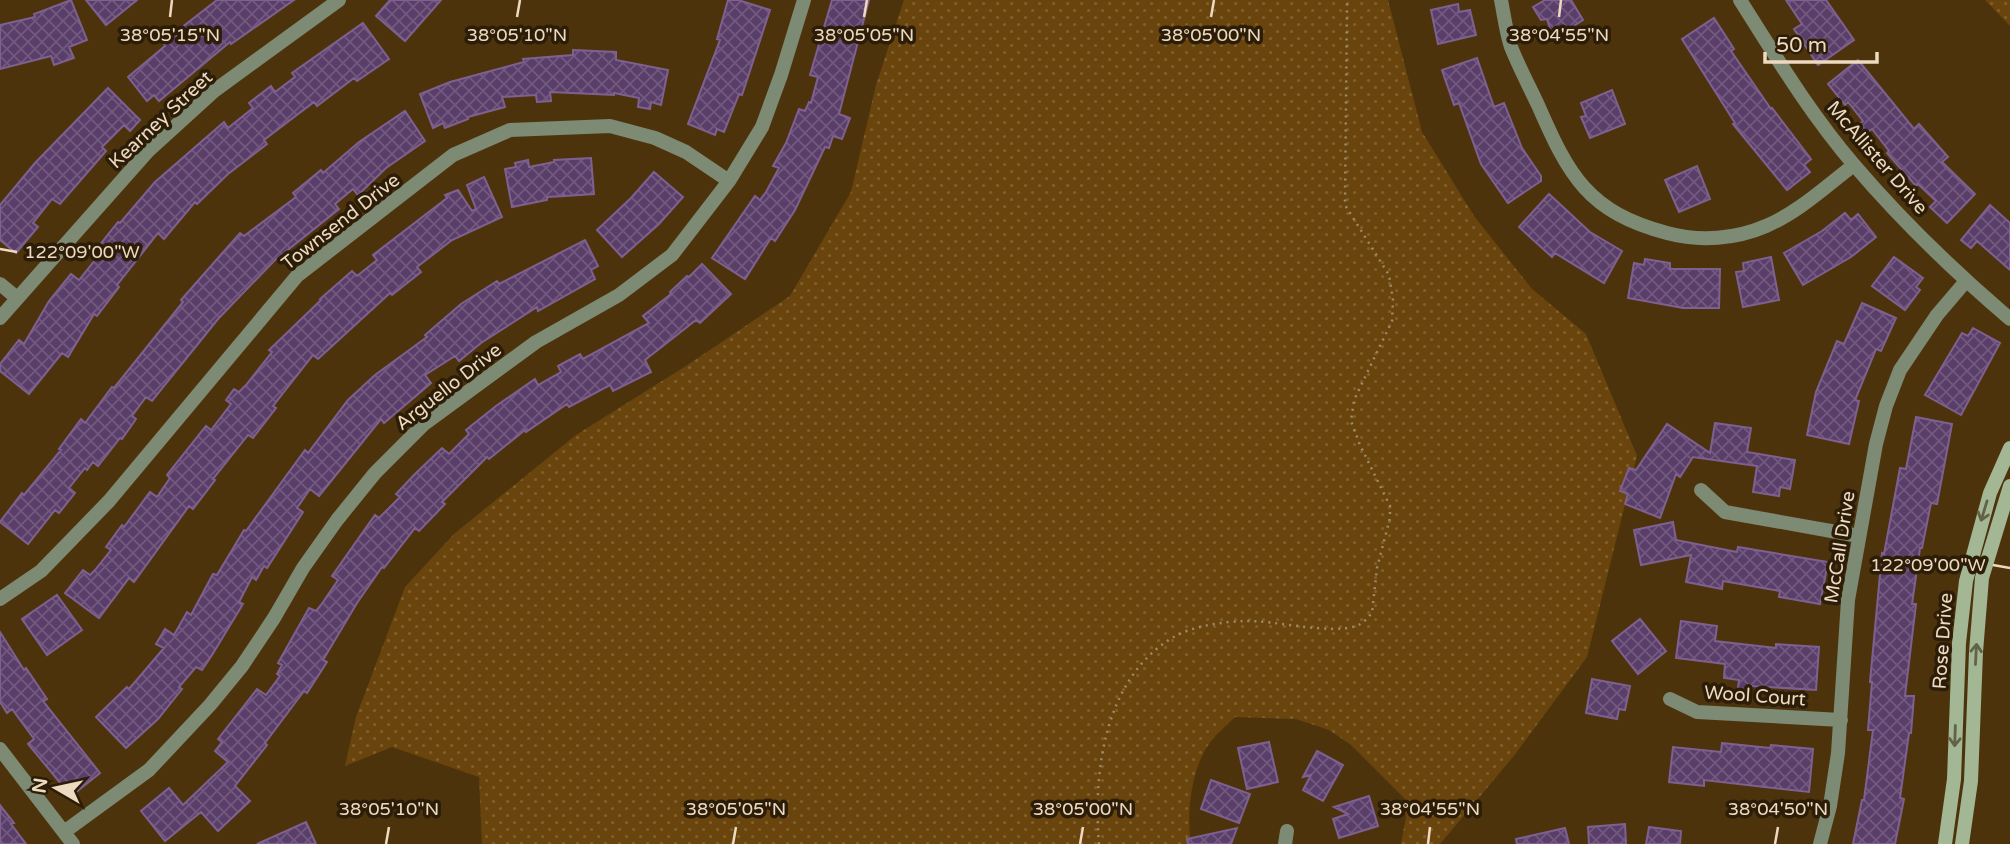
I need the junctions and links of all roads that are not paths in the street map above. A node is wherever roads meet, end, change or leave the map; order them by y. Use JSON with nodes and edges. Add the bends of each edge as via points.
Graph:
{"nodes":[{"id":1,"x":339,"y":0,"type":"edge"},
{"id":2,"x":804,"y":0,"type":"edge"},
{"id":3,"x":1501,"y":0,"type":"edge"},
{"id":4,"x":1740,"y":0,"type":"edge"},
{"id":5,"x":1854,"y":165,"type":"junction"},
{"id":6,"x":729,"y":181,"type":"junction"},
{"id":7,"x":1966,"y":281,"type":"junction"},
{"id":8,"x":0,"y":284,"type":"edge"},
{"id":9,"x":17,"y":298,"type":"junction"},
{"id":10,"x":0,"y":318,"type":"edge"},
{"id":11,"x":2010,"y":319,"type":"edge"},
{"id":12,"x":2010,"y":448,"type":"edge"},
{"id":13,"x":2010,"y":486,"type":"edge"},
{"id":14,"x":1701,"y":490,"type":"dead end"},
{"id":15,"x":1859,"y":536,"type":"junction"},
{"id":16,"x":0,"y":599,"type":"edge"},
{"id":17,"x":1670,"y":699,"type":"dead end"},
{"id":18,"x":1841,"y":720,"type":"junction"},
{"id":19,"x":0,"y":749,"type":"edge"},
{"id":20,"x":68,"y":838,"type":"edge"},
{"id":21,"x":1820,"y":844,"type":"edge"},
{"id":22,"x":1945,"y":844,"type":"edge"},
{"id":23,"x":1962,"y":844,"type":"edge"}],
"edges":[{"from":1,"to":9,"type":"street","name":"Kearney Street","via":[[214,92],[148,151]]},
{"from":2,"to":6,"type":"street","name":"Arguello Drive","via":[[762,127]]},
{"from":3,"to":5,"type":"street","via":[[1510,45],[1560,156],[1584,188],[1611,211],[1639,226],[1685,238],[1718,239],[1763,227],[1787,216]]},
{"from":4,"to":5,"type":"street","name":"McAllister Drive","via":[[1796,88]]},
{"from":5,"to":7,"type":"street","name":"McAllister Drive"},
{"from":6,"to":16,"type":"street","name":"Townsend Drive","via":[[686,152],[610,127],[510,130],[453,155],[297,276],[109,501],[41,571]]},
{"from":6,"to":20,"type":"street","name":"Arguello Drive","via":[[672,255],[619,295],[536,342],[424,424],[337,520],[275,618],[210,705],[149,770]]},
{"from":7,"to":11,"type":"street","name":"McAllister Drive"},
{"from":7,"to":15,"type":"street","name":"McCall Drive","via":[[1900,370],[1875,444]]},
{"from":8,"to":9,"type":"street"},
{"from":9,"to":10,"type":"street","name":"Kearney Street"},
{"from":12,"to":22,"type":"main road","name":"Rose Drive","one_way":true,"via":[[1990,493],[1966,581],[1954,779]]},
{"from":23,"to":13,"type":"main road","name":"Rose Drive","one_way":true,"via":[[1971,781],[1982,579]]},
{"from":14,"to":15,"type":"street","via":[[1725,512]]},
{"from":15,"to":18,"type":"street","name":"McCall Drive","via":[[1848,600]]},
{"from":17,"to":18,"type":"street","name":"Wool Court","via":[[1697,712]]},
{"from":18,"to":21,"type":"street","name":"McCall Drive","via":[[1830,806]]},
{"from":19,"to":20,"type":"street"}]}
